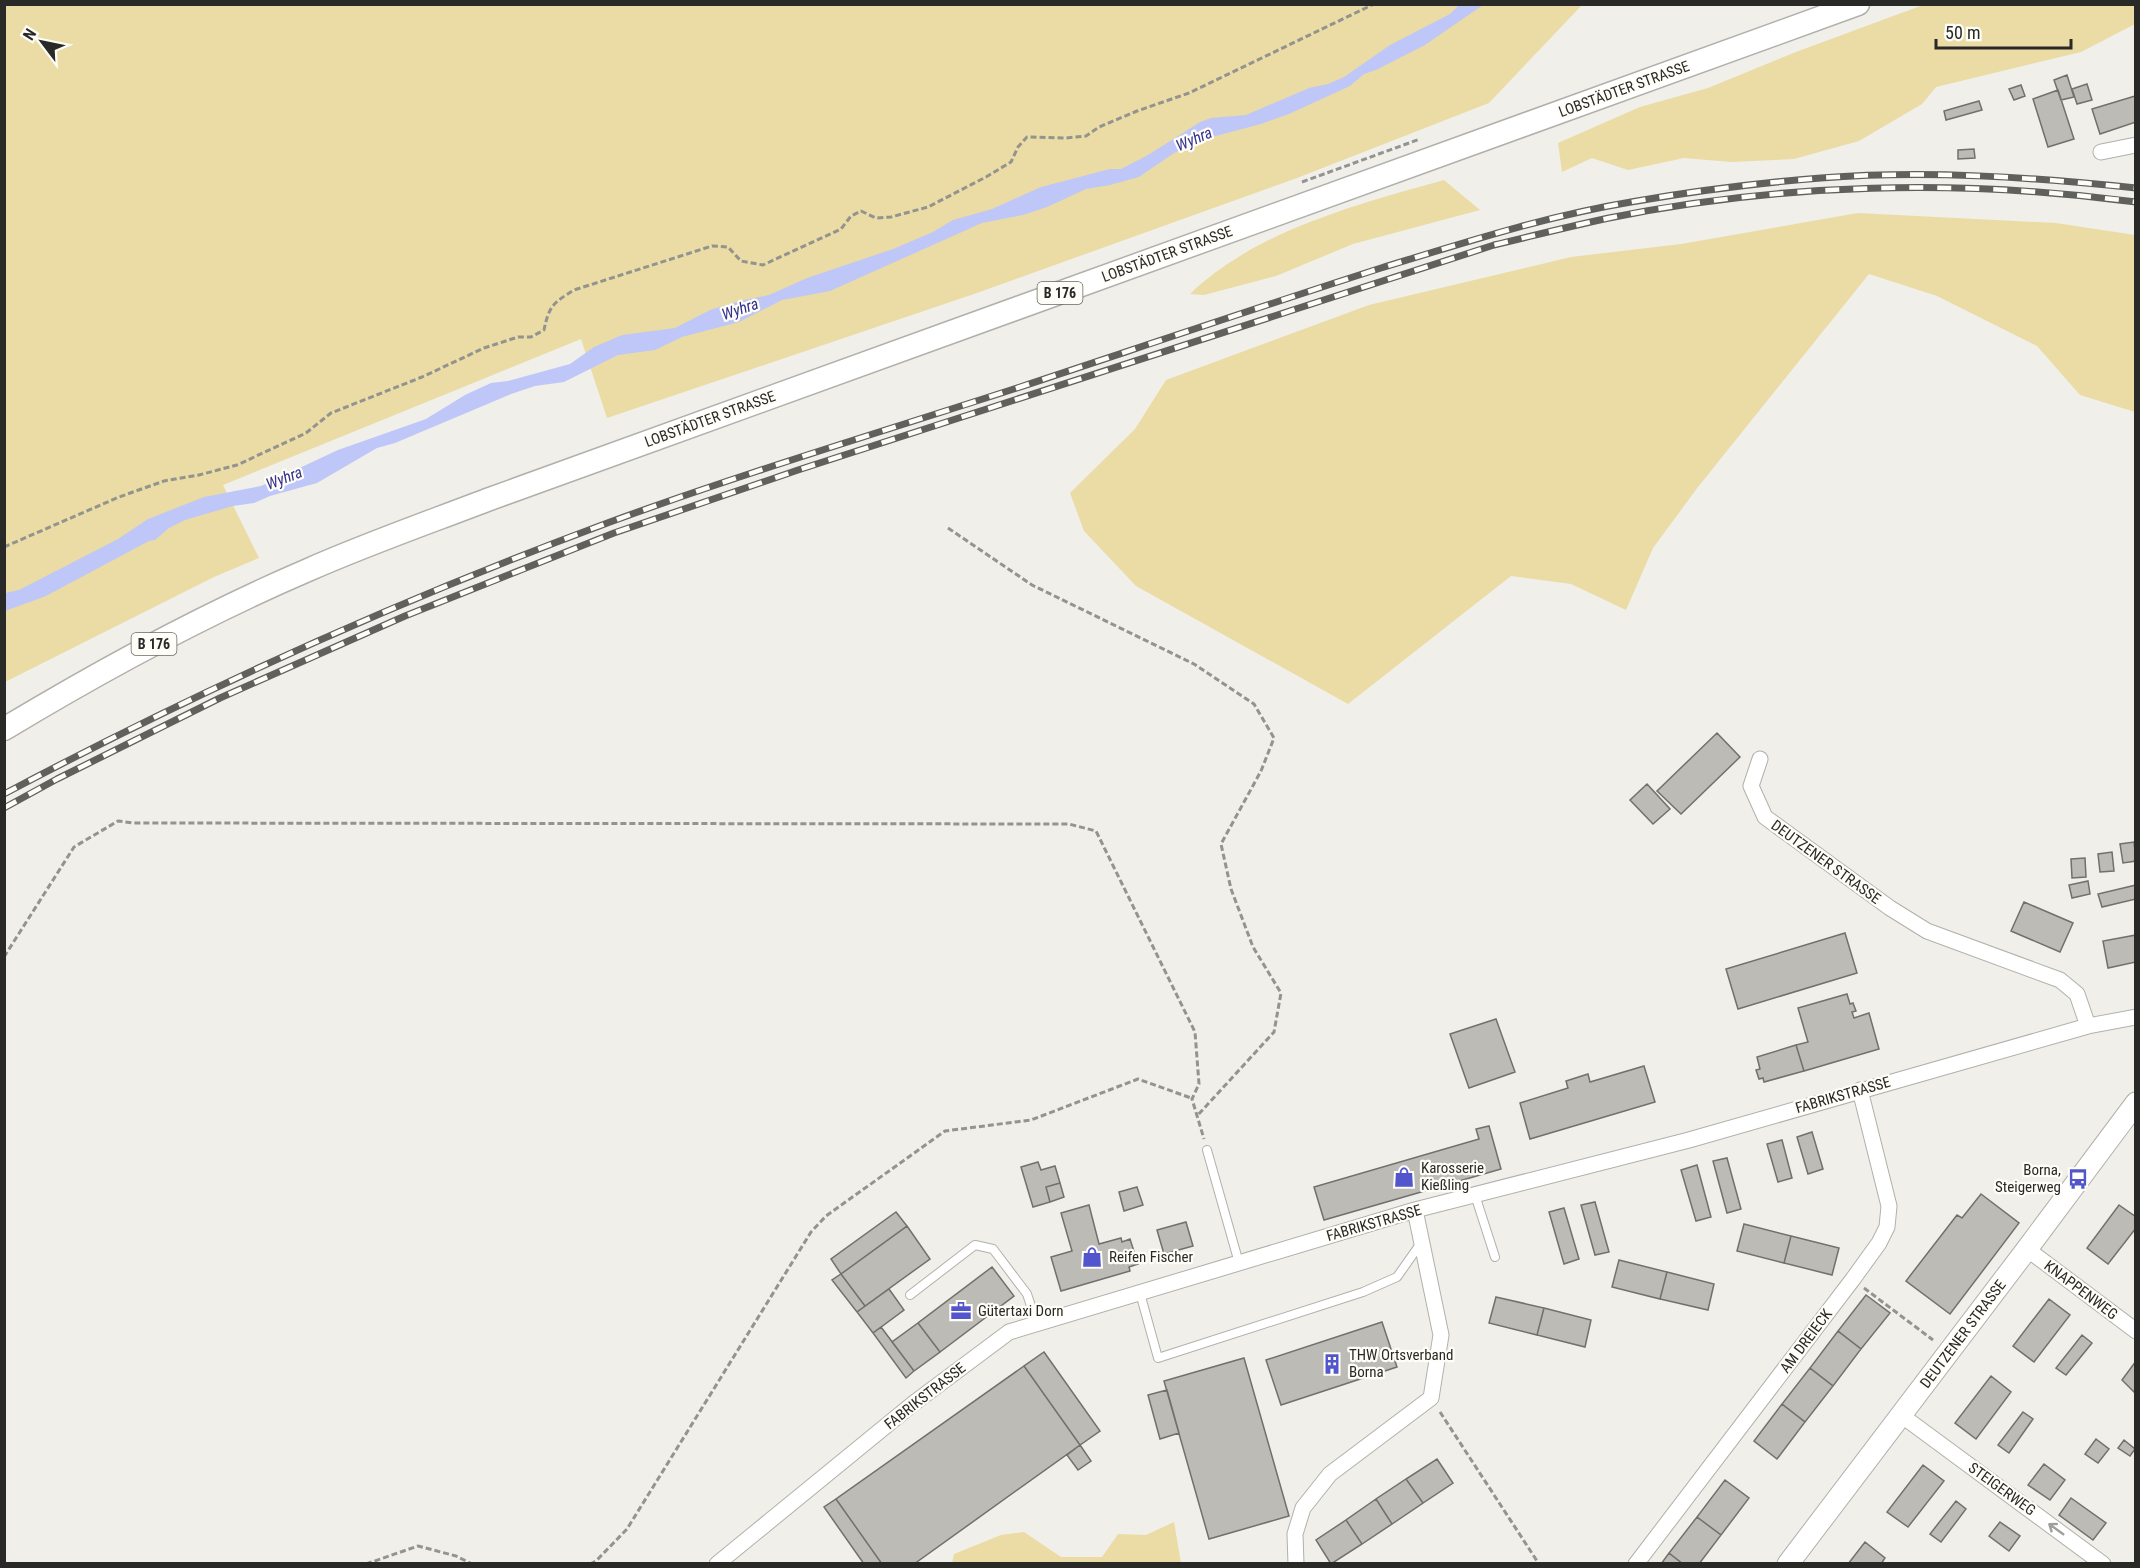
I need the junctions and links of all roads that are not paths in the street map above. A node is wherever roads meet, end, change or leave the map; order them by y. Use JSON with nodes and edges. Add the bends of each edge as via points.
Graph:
{"nodes":[{"id":1,"x":1858,"y":4,"type":"edge"},
{"id":2,"x":2136,"y":145,"type":"edge"},
{"id":3,"x":2101,"y":152,"type":"dead end"},
{"id":4,"x":4,"y":729,"type":"edge"},
{"id":5,"x":1760,"y":759,"type":"dead end"},
{"id":6,"x":2136,"y":1017,"type":"edge"},
{"id":7,"x":2088,"y":1026,"type":"junction"},
{"id":8,"x":1860,"y":1090,"type":"junction"},
{"id":9,"x":2136,"y":1103,"type":"edge"},
{"id":10,"x":1207,"y":1150,"type":"road end"},
{"id":11,"x":1475,"y":1195,"type":"junction"},
{"id":12,"x":1415,"y":1210,"type":"junction"},
{"id":13,"x":1422,"y":1242,"type":"junction"},
{"id":14,"x":2027,"y":1250,"type":"junction"},
{"id":15,"x":1496,"y":1257,"type":"dead end"},
{"id":16,"x":1239,"y":1263,"type":"junction"},
{"id":17,"x":1140,"y":1293,"type":"junction"},
{"id":18,"x":910,"y":1295,"type":"dead end"},
{"id":19,"x":1037,"y":1324,"type":"junction"},
{"id":20,"x":2136,"y":1331,"type":"edge"},
{"id":21,"x":1901,"y":1415,"type":"junction"},
{"id":22,"x":717,"y":1563,"type":"edge"},
{"id":23,"x":1296,"y":1563,"type":"edge"},
{"id":24,"x":1636,"y":1563,"type":"edge"},
{"id":25,"x":1788,"y":1563,"type":"edge"},
{"id":26,"x":2103,"y":1563,"type":"edge"}],
"edges":[{"from":1,"to":4,"type":"main road","name":"LOBSTÄDTER STRASSE","number":"B 176","via":[[487,500],[308,570],[188,626]]},
{"from":2,"to":3,"type":"street"},
{"from":5,"to":7,"type":"street","name":"DEUTZENER STRASSE","via":[[1751,786],[1765,817],[1927,931],[2060,980],[2077,994]]},
{"from":6,"to":7,"type":"street","name":"FABRIKSTRASSE"},
{"from":7,"to":8,"type":"street","name":"FABRIKSTRASSE"},
{"from":8,"to":11,"type":"street","name":"FABRIKSTRASSE","via":[[1689,1140]]},
{"from":8,"to":24,"type":"street","name":"AM DREIECK","via":[[1889,1206],[1887,1227],[1853,1279]]},
{"from":9,"to":14,"type":"main road","name":"DEUTZENER STRASSE"},
{"from":10,"to":16,"type":"lane"},
{"from":11,"to":12,"type":"street","name":"FABRIKSTRASSE"},
{"from":11,"to":15,"type":"lane"},
{"from":12,"to":13,"type":"street"},
{"from":12,"to":16,"type":"street","name":"FABRIKSTRASSE"},
{"from":13,"to":17,"type":"lane","via":[[1397,1277],[1380,1285],[1158,1358]]},
{"from":13,"to":23,"type":"street","via":[[1441,1335],[1431,1398],[1330,1474],[1303,1508],[1295,1534]]},
{"from":14,"to":20,"type":"street","name":"KNAPPENWEG"},
{"from":14,"to":21,"type":"main road","name":"DEUTZENER STRASSE"},
{"from":16,"to":17,"type":"street","name":"FABRIKSTRASSE"},
{"from":17,"to":19,"type":"street","name":"FABRIKSTRASSE"},
{"from":18,"to":19,"type":"lane","via":[[975,1245],[993,1249],[1027,1294]]},
{"from":19,"to":22,"type":"street","name":"FABRIKSTRASSE","via":[[1009,1332],[914,1403]]},
{"from":21,"to":25,"type":"main road","name":"DEUTZENER STRASSE"},
{"from":26,"to":21,"type":"street","name":"STEIGERWEG","one_way":true}]}
